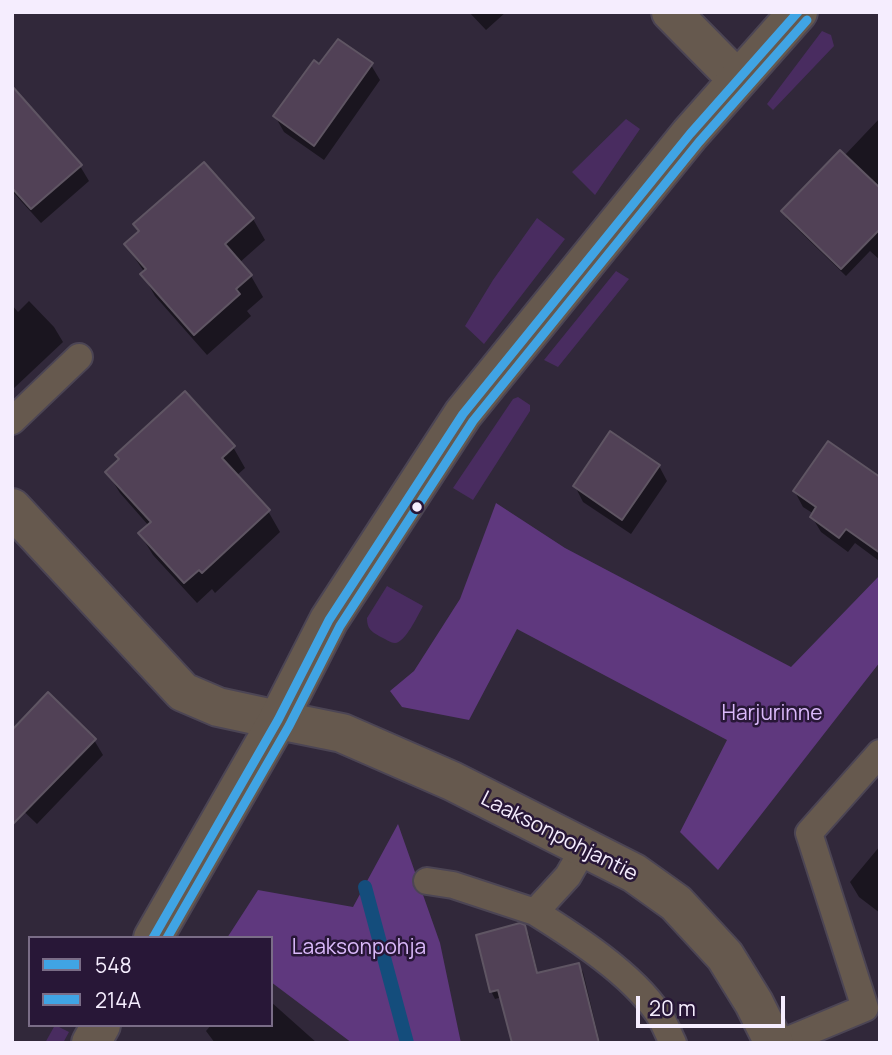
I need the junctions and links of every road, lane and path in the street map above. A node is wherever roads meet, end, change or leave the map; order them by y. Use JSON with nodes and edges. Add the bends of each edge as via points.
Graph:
{"nodes":[{"id":1,"x":671,"y":12,"type":"edge"},
{"id":2,"x":798,"y":12,"type":"edge"},
{"id":3,"x":737,"y":79,"type":"junction"},
{"id":4,"x":79,"y":357,"type":"dead end"},
{"id":5,"x":12,"y":421,"type":"edge"},
{"id":6,"x":12,"y":508,"type":"edge"},
{"id":7,"x":278,"y":719,"type":"junction"},
{"id":8,"x":880,"y":753,"type":"edge"},
{"id":9,"x":584,"y":848,"type":"junction"},
{"id":10,"x":427,"y":881,"type":"dead end"},
{"id":11,"x":535,"y":912,"type":"junction"},
{"id":12,"x":154,"y":936,"type":"edge"},
{"id":13,"x":673,"y":1043,"type":"edge"},
{"id":14,"x":774,"y":1043,"type":"edge"},
{"id":15,"x":782,"y":1043,"type":"edge"}],
"edges":[{"from":1,"to":3,"type":"street"},
{"from":2,"to":3,"type":"street"},
{"from":3,"to":7,"type":"street","via":[[463,414],[329,620]]},
{"from":4,"to":5,"type":"lane"},
{"from":6,"to":7,"type":"street","name":"Laaksonpohjantie","via":[[183,692],[218,707]]},
{"from":7,"to":9,"type":"street","name":"Laaksonpohjantie","via":[[342,733],[452,781]]},
{"from":7,"to":12,"type":"street"},
{"from":8,"to":15,"type":"lane","via":[[809,833],[865,1008]]},
{"from":9,"to":11,"type":"lane","via":[[568,876]]},
{"from":9,"to":14,"type":"street","name":"Laaksonpohjantie","via":[[634,873],[676,903],[725,956]]},
{"from":10,"to":11,"type":"lane"},
{"from":11,"to":13,"type":"lane","via":[[624,976],[657,1012]]}]}
